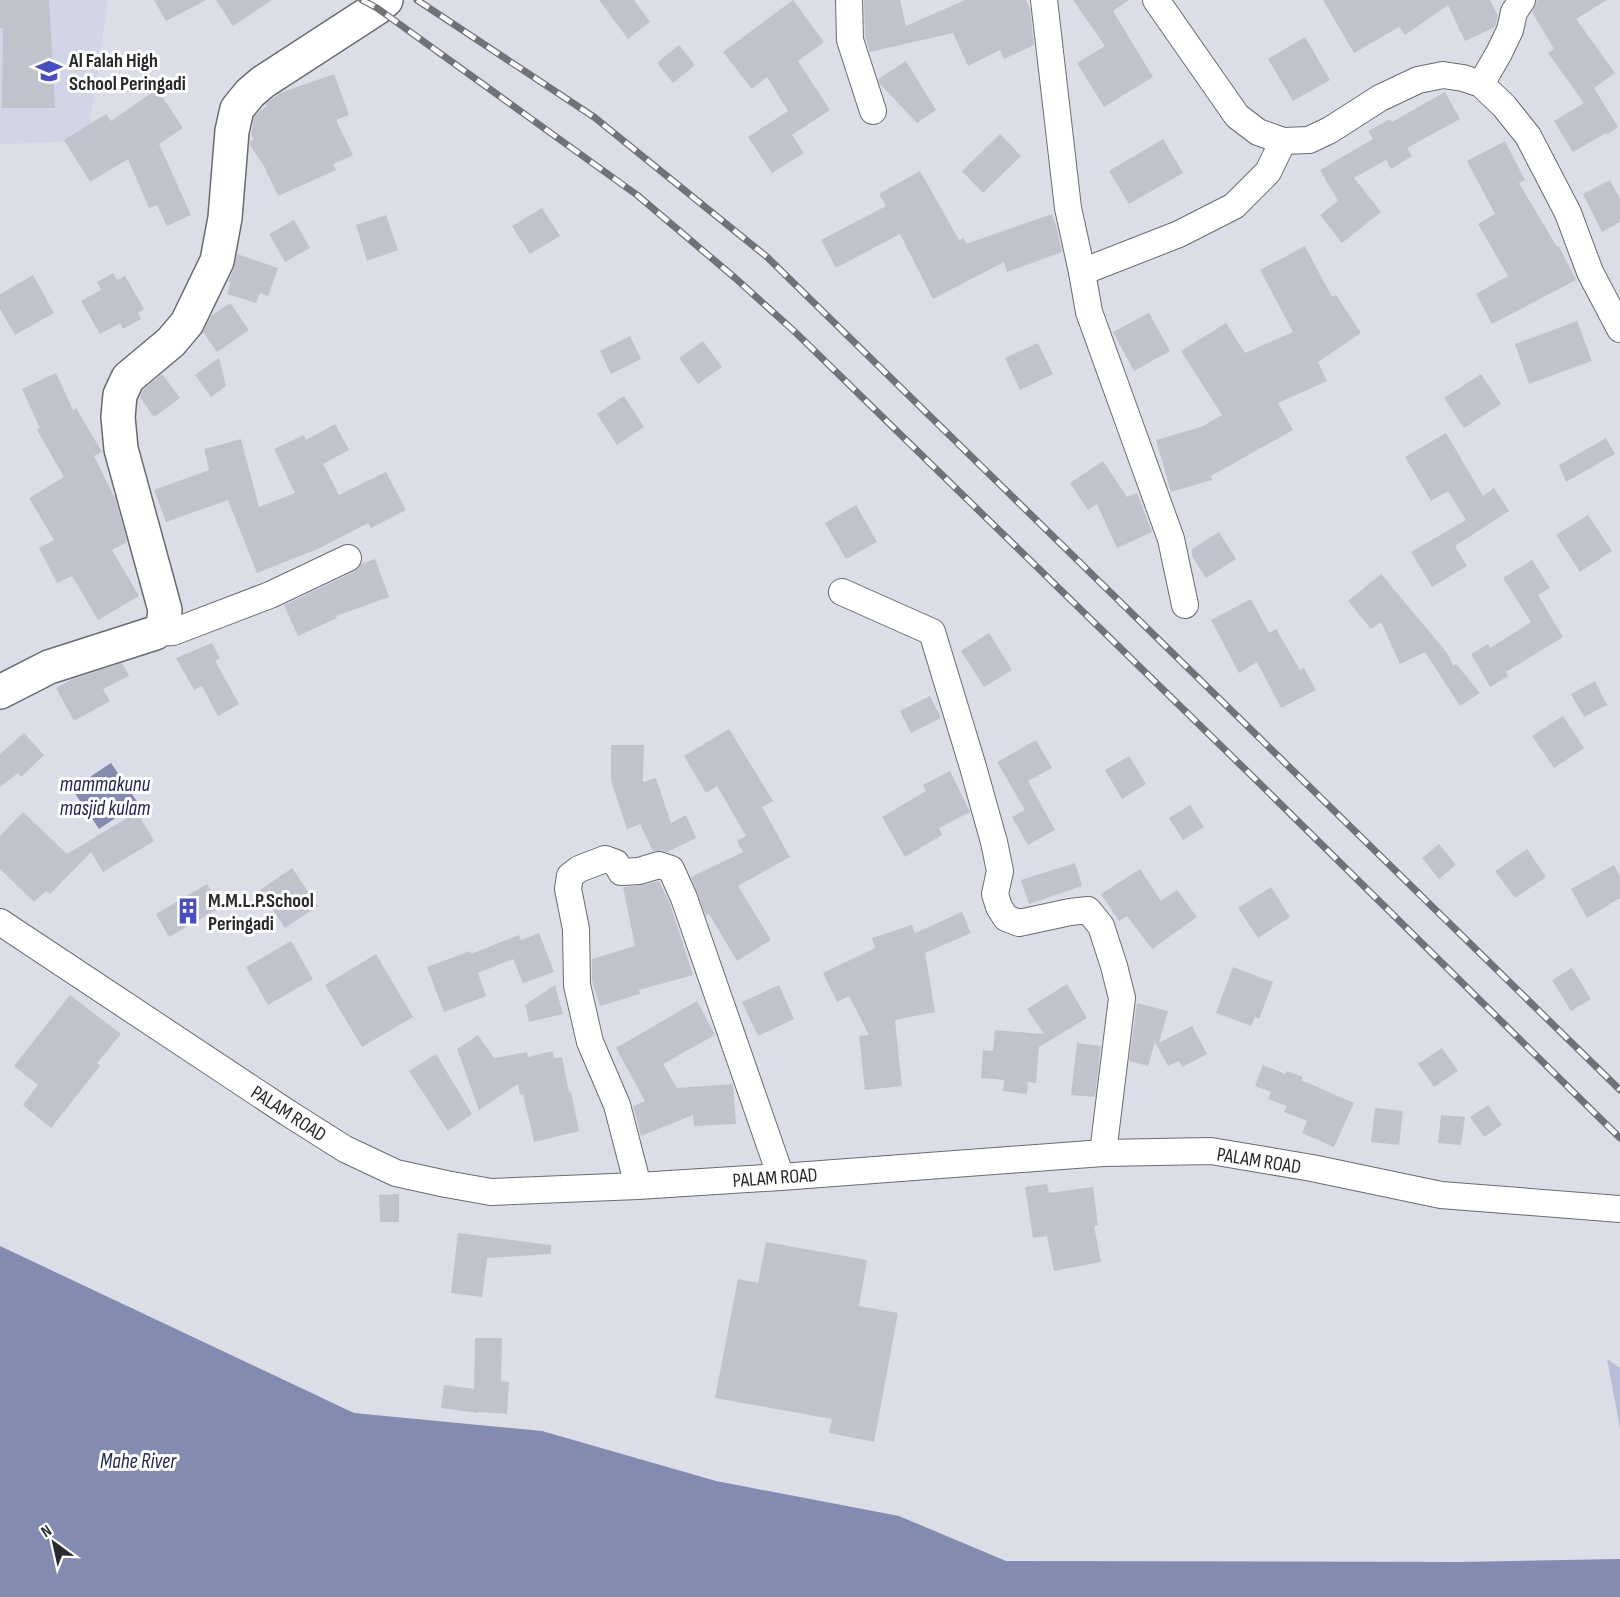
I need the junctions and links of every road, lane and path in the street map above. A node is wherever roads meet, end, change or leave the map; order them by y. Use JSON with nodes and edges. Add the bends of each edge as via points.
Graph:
{"nodes":[{"id":1,"x":386,"y":0,"type":"edge"},
{"id":2,"x":849,"y":0,"type":"edge"},
{"id":3,"x":1044,"y":0,"type":"edge"},
{"id":4,"x":1156,"y":0,"type":"edge"},
{"id":5,"x":1522,"y":0,"type":"edge"},
{"id":6,"x":1481,"y":84,"type":"junction"},
{"id":7,"x":873,"y":111,"type":"dead end"},
{"id":8,"x":1283,"y":141,"type":"junction"},
{"id":9,"x":1082,"y":272,"type":"junction"},
{"id":10,"x":1620,"y":329,"type":"edge"},
{"id":11,"x":348,"y":558,"type":"dead end"},
{"id":12,"x":842,"y":592,"type":"dead end"},
{"id":13,"x":1185,"y":605,"type":"dead end"},
{"id":14,"x":155,"y":633,"type":"junction"},
{"id":15,"x":0,"y":692,"type":"edge"},
{"id":16,"x":0,"y":922,"type":"edge"},
{"id":17,"x":1102,"y":1153,"type":"junction"},
{"id":18,"x":781,"y":1177,"type":"junction"},
{"id":19,"x":638,"y":1186,"type":"junction"},
{"id":20,"x":1620,"y":1209,"type":"edge"}],
"edges":[{"from":1,"to":14,"type":"main road","via":[[263,82],[237,109],[217,261],[187,322],[171,342],[128,378],[120,395],[121,449],[165,610],[163,626]]},
{"from":2,"to":7,"type":"street","via":[[850,40]]},
{"from":3,"to":9,"type":"street","via":[[1068,208]]},
{"from":4,"to":8,"type":"street","via":[[1237,116],[1258,132]]},
{"from":5,"to":6,"type":"street"},
{"from":6,"to":8,"type":"street","via":[[1443,75],[1418,80],[1309,140]]},
{"from":6,"to":10,"type":"street","via":[[1528,136]]},
{"from":8,"to":9,"type":"street","via":[[1268,172],[1234,206],[1179,234]]},
{"from":9,"to":13,"type":"street","via":[[1089,312],[1171,539]]},
{"from":11,"to":14,"type":"street","via":[[270,595],[173,632]]},
{"from":12,"to":17,"type":"street","via":[[932,632],[994,842],[1000,871],[995,894],[1006,918],[1019,923],[1088,910],[1101,926],[1122,998]]},
{"from":14,"to":15,"type":"main road","via":[[49,667]]},
{"from":16,"to":19,"type":"street","name":"PALAM ROAD","via":[[288,1113],[345,1149],[396,1173],[491,1192]]},
{"from":17,"to":18,"type":"street","name":"PALAM ROAD"},
{"from":17,"to":20,"type":"street","name":"PALAM ROAD","via":[[1211,1151],[1441,1195]]},
{"from":18,"to":19,"type":"street","name":"PALAM ROAD"},
{"from":18,"to":19,"type":"street","via":[[671,869],[659,865],[621,872],[616,863],[605,859],[570,876],[577,985],[590,1042],[617,1105]]}]}
